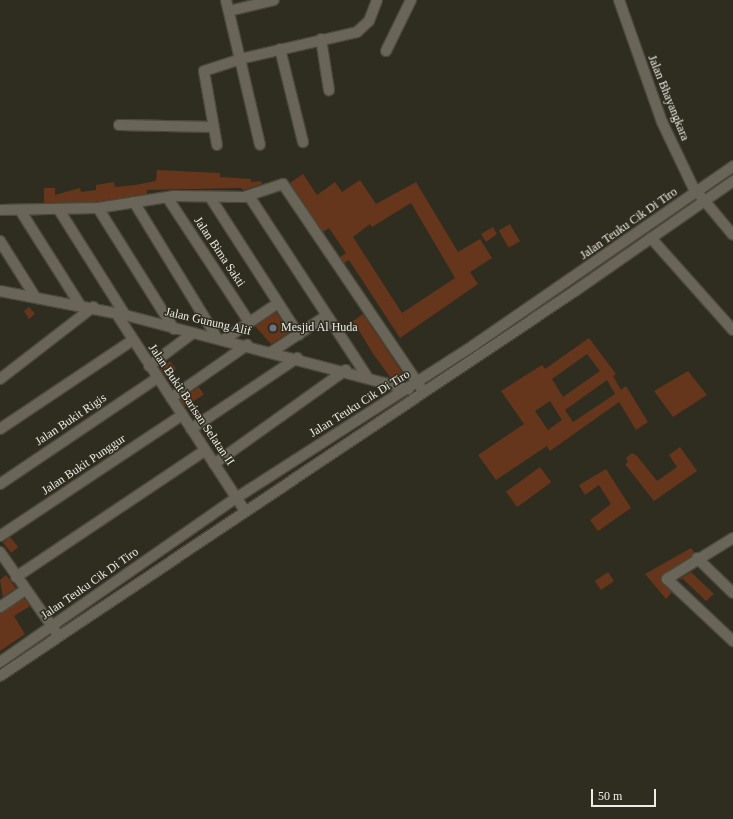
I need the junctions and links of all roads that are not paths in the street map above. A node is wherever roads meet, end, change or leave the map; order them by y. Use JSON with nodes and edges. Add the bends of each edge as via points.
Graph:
{"nodes":[{"id":1,"x":226,"y":0,"type":"edge"},
{"id":2,"x":274,"y":0,"type":"edge"},
{"id":3,"x":377,"y":0,"type":"edge"},
{"id":4,"x":411,"y":0,"type":"edge"},
{"id":5,"x":619,"y":0,"type":"edge"},
{"id":6,"x":229,"y":11,"type":"junction"},
{"id":7,"x":321,"y":39,"type":"junction"},
{"id":8,"x":280,"y":49,"type":"junction"},
{"id":9,"x":386,"y":51,"type":"dead end"},
{"id":10,"x":240,"y":59,"type":"junction"},
{"id":11,"x":329,"y":90,"type":"dead end"},
{"id":12,"x":119,"y":125,"type":"dead end"},
{"id":13,"x":212,"y":127,"type":"junction"},
{"id":14,"x":303,"y":142,"type":"dead end"},
{"id":15,"x":217,"y":145,"type":"dead end"},
{"id":16,"x":260,"y":145,"type":"dead end"},
{"id":17,"x":733,"y":166,"type":"edge"},
{"id":18,"x":733,"y":181,"type":"edge"},
{"id":19,"x":696,"y":193,"type":"junction"},
{"id":20,"x":249,"y":196,"type":"junction"},
{"id":21,"x":167,"y":197,"type":"junction"},
{"id":22,"x":210,"y":197,"type":"junction"},
{"id":23,"x":134,"y":202,"type":"junction"},
{"id":24,"x":703,"y":202,"type":"junction"},
{"id":25,"x":98,"y":208,"type":"junction"},
{"id":26,"x":0,"y":210,"type":"edge"},
{"id":27,"x":20,"y":210,"type":"junction"},
{"id":28,"x":59,"y":210,"type":"junction"},
{"id":29,"x":733,"y":235,"type":"edge"},
{"id":30,"x":651,"y":238,"type":"junction"},
{"id":31,"x":0,"y":241,"type":"edge"},
{"id":32,"x":608,"y":254,"type":"junction"},
{"id":33,"x":615,"y":263,"type":"junction"},
{"id":34,"x":0,"y":291,"type":"edge"},
{"id":35,"x":34,"y":295,"type":"junction"},
{"id":36,"x":278,"y":303,"type":"junction"},
{"id":37,"x":80,"y":305,"type":"junction"},
{"id":38,"x":93,"y":307,"type":"junction"},
{"id":39,"x":120,"y":314,"type":"junction"},
{"id":40,"x":326,"y":316,"type":"junction"},
{"id":41,"x":250,"y":322,"type":"junction"},
{"id":42,"x":174,"y":328,"type":"junction"},
{"id":43,"x":733,"y":330,"type":"edge"},
{"id":44,"x":193,"y":334,"type":"junction"},
{"id":45,"x":299,"y":335,"type":"junction"},
{"id":46,"x":221,"y":339,"type":"junction"},
{"id":47,"x":133,"y":340,"type":"junction"},
{"id":48,"x":247,"y":345,"type":"junction"},
{"id":49,"x":273,"y":351,"type":"junction"},
{"id":50,"x":297,"y":358,"type":"junction"},
{"id":51,"x":149,"y":366,"type":"junction"},
{"id":52,"x":346,"y":370,"type":"junction"},
{"id":53,"x":367,"y":376,"type":"junction"},
{"id":54,"x":157,"y":378,"type":"junction"},
{"id":55,"x":0,"y":379,"type":"edge"},
{"id":56,"x":420,"y":387,"type":"junction"},
{"id":57,"x":408,"y":388,"type":"junction"},
{"id":58,"x":171,"y":398,"type":"junction"},
{"id":59,"x":182,"y":415,"type":"junction"},
{"id":60,"x":0,"y":429,"type":"edge"},
{"id":61,"x":191,"y":429,"type":"junction"},
{"id":62,"x":204,"y":451,"type":"junction"},
{"id":63,"x":214,"y":464,"type":"junction"},
{"id":64,"x":0,"y":484,"type":"edge"},
{"id":65,"x":236,"y":498,"type":"junction"},
{"id":66,"x":245,"y":511,"type":"junction"},
{"id":67,"x":0,"y":536,"type":"edge"},
{"id":68,"x":732,"y":540,"type":"edge"},
{"id":69,"x":1,"y":556,"type":"edge"},
{"id":70,"x":698,"y":558,"type":"junction"},
{"id":71,"x":16,"y":577,"type":"junction"},
{"id":72,"x":25,"y":590,"type":"junction"},
{"id":73,"x":733,"y":593,"type":"edge"},
{"id":74,"x":0,"y":607,"type":"edge"},
{"id":75,"x":52,"y":628,"type":"junction"},
{"id":76,"x":60,"y":637,"type":"junction"},
{"id":77,"x":733,"y":641,"type":"edge"},
{"id":78,"x":0,"y":662,"type":"edge"},
{"id":79,"x":0,"y":676,"type":"edge"}],
"edges":[{"from":1,"to":6,"type":"street"},
{"from":2,"to":6,"type":"street"},
{"from":3,"to":7,"type":"street","via":[[376,10],[363,28]]},
{"from":4,"to":9,"type":"street"},
{"from":5,"to":19,"type":"street","name":"Jalan Bhayangkara","via":[[662,122]]},
{"from":6,"to":10,"type":"street"},
{"from":7,"to":8,"type":"street"},
{"from":7,"to":11,"type":"street"},
{"from":8,"to":10,"type":"street"},
{"from":8,"to":14,"type":"street"},
{"from":10,"to":13,"type":"street","via":[[204,71]]},
{"from":10,"to":16,"type":"street"},
{"from":12,"to":13,"type":"street"},
{"from":13,"to":15,"type":"street"},
{"from":17,"to":19,"type":"street","name":"Jalan Teuku Cik Di Tiro"},
{"from":18,"to":24,"type":"street","name":"Jalan Teuku Cik Di Tiro"},
{"from":19,"to":24,"type":"street","name":"Jalan Bhayangkara"},
{"from":19,"to":32,"type":"street","name":"Jalan Teuku Cik Di Tiro"},
{"from":20,"to":22,"type":"street"},
{"from":20,"to":40,"type":"street"},
{"from":20,"to":56,"type":"street","via":[[279,185],[290,190]]},
{"from":21,"to":22,"type":"street"},
{"from":21,"to":23,"type":"street"},
{"from":21,"to":41,"type":"street","name":"Jalan Bima Sakti"},
{"from":22,"to":36,"type":"street"},
{"from":23,"to":25,"type":"street"},
{"from":23,"to":46,"type":"street"},
{"from":24,"to":29,"type":"street","name":"Jalan Bhayangkara"},
{"from":24,"to":30,"type":"street","name":"Jalan Teuku Cik Di Tiro"},
{"from":25,"to":28,"type":"street"},
{"from":25,"to":42,"type":"street"},
{"from":26,"to":27,"type":"street"},
{"from":27,"to":28,"type":"street"},
{"from":27,"to":37,"type":"street"},
{"from":28,"to":39,"type":"street","name":"Jalan Bukit Barisan Selatan II"},
{"from":30,"to":33,"type":"street","name":"Jalan Teuku Cik Di Tiro"},
{"from":30,"to":43,"type":"street"},
{"from":31,"to":35,"type":"street"},
{"from":32,"to":33,"type":"street"},
{"from":32,"to":56,"type":"street","name":"Jalan Teuku Cik Di Tiro"},
{"from":33,"to":56,"type":"street","name":"Jalan Teuku Cik Di Tiro"},
{"from":34,"to":35,"type":"street","name":"Jalan Gunung Alif"},
{"from":35,"to":37,"type":"street","name":"Jalan Gunung Alif"},
{"from":36,"to":41,"type":"street"},
{"from":36,"to":45,"type":"street"},
{"from":37,"to":38,"type":"street","name":"Jalan Gunung Alif"},
{"from":38,"to":39,"type":"street","name":"Jalan Gunung Alif"},
{"from":38,"to":55,"type":"street"},
{"from":39,"to":42,"type":"street","name":"Jalan Gunung Alif"},
{"from":39,"to":47,"type":"street","name":"Jalan Bukit Barisan Selatan II"},
{"from":40,"to":45,"type":"street"},
{"from":40,"to":53,"type":"street"},
{"from":41,"to":46,"type":"street"},
{"from":42,"to":44,"type":"street","name":"Jalan Gunung Alif"},
{"from":44,"to":46,"type":"street","name":"Jalan Gunung Alif"},
{"from":44,"to":51,"type":"street"},
{"from":45,"to":49,"type":"street"},
{"from":46,"to":48,"type":"street","name":"Jalan Gunung Alif"},
{"from":47,"to":51,"type":"street","name":"Jalan Bukit Barisan Selatan II"},
{"from":47,"to":60,"type":"street"},
{"from":48,"to":49,"type":"street","name":"Jalan Gunung Alif"},
{"from":48,"to":58,"type":"street"},
{"from":49,"to":50,"type":"street","name":"Jalan Gunung Alif"},
{"from":50,"to":52,"type":"street","name":"Jalan Gunung Alif"},
{"from":50,"to":61,"type":"street"},
{"from":51,"to":54,"type":"street","name":"Jalan Bukit Barisan Selatan II"},
{"from":52,"to":53,"type":"street","name":"Jalan Gunung Alif"},
{"from":52,"to":63,"type":"street"},
{"from":53,"to":57,"type":"street","name":"Jalan Gunung Alif"},
{"from":54,"to":58,"type":"street","name":"Jalan Bukit Barisan Selatan II"},
{"from":54,"to":64,"type":"street","name":"Jalan Bukit Rigis"},
{"from":56,"to":57,"type":"street","name":"Jalan Teuku Cik Di Tiro"},
{"from":56,"to":66,"type":"street","name":"Jalan Teuku Cik Di Tiro"},
{"from":57,"to":65,"type":"street","name":"Jalan Teuku Cik Di Tiro"},
{"from":58,"to":59,"type":"street","name":"Jalan Bukit Barisan Selatan II"},
{"from":59,"to":61,"type":"street","name":"Jalan Bukit Barisan Selatan II"},
{"from":59,"to":67,"type":"street","name":"Jalan Bukit Punggur"},
{"from":61,"to":62,"type":"street","name":"Jalan Bukit Barisan Selatan II"},
{"from":62,"to":63,"type":"street","name":"Jalan Bukit Barisan Selatan II"},
{"from":62,"to":71,"type":"street"},
{"from":63,"to":65,"type":"street","name":"Jalan Bukit Barisan Selatan II"},
{"from":65,"to":66,"type":"street","name":"Jalan Bukit Barisan Selatan II"},
{"from":65,"to":75,"type":"street","name":"Jalan Teuku Cik Di Tiro"},
{"from":66,"to":76,"type":"street","name":"Jalan Teuku Cik Di Tiro"},
{"from":68,"to":70,"type":"street"},
{"from":69,"to":71,"type":"street"},
{"from":70,"to":73,"type":"street"},
{"from":70,"to":77,"type":"street","via":[[667,579]]},
{"from":71,"to":72,"type":"street"},
{"from":72,"to":74,"type":"street"},
{"from":72,"to":75,"type":"street"},
{"from":75,"to":76,"type":"street"},
{"from":75,"to":78,"type":"street","name":"Jalan Teuku Cik Di Tiro"},
{"from":76,"to":79,"type":"street","name":"Jalan Teuku Cik Di Tiro"}]}
